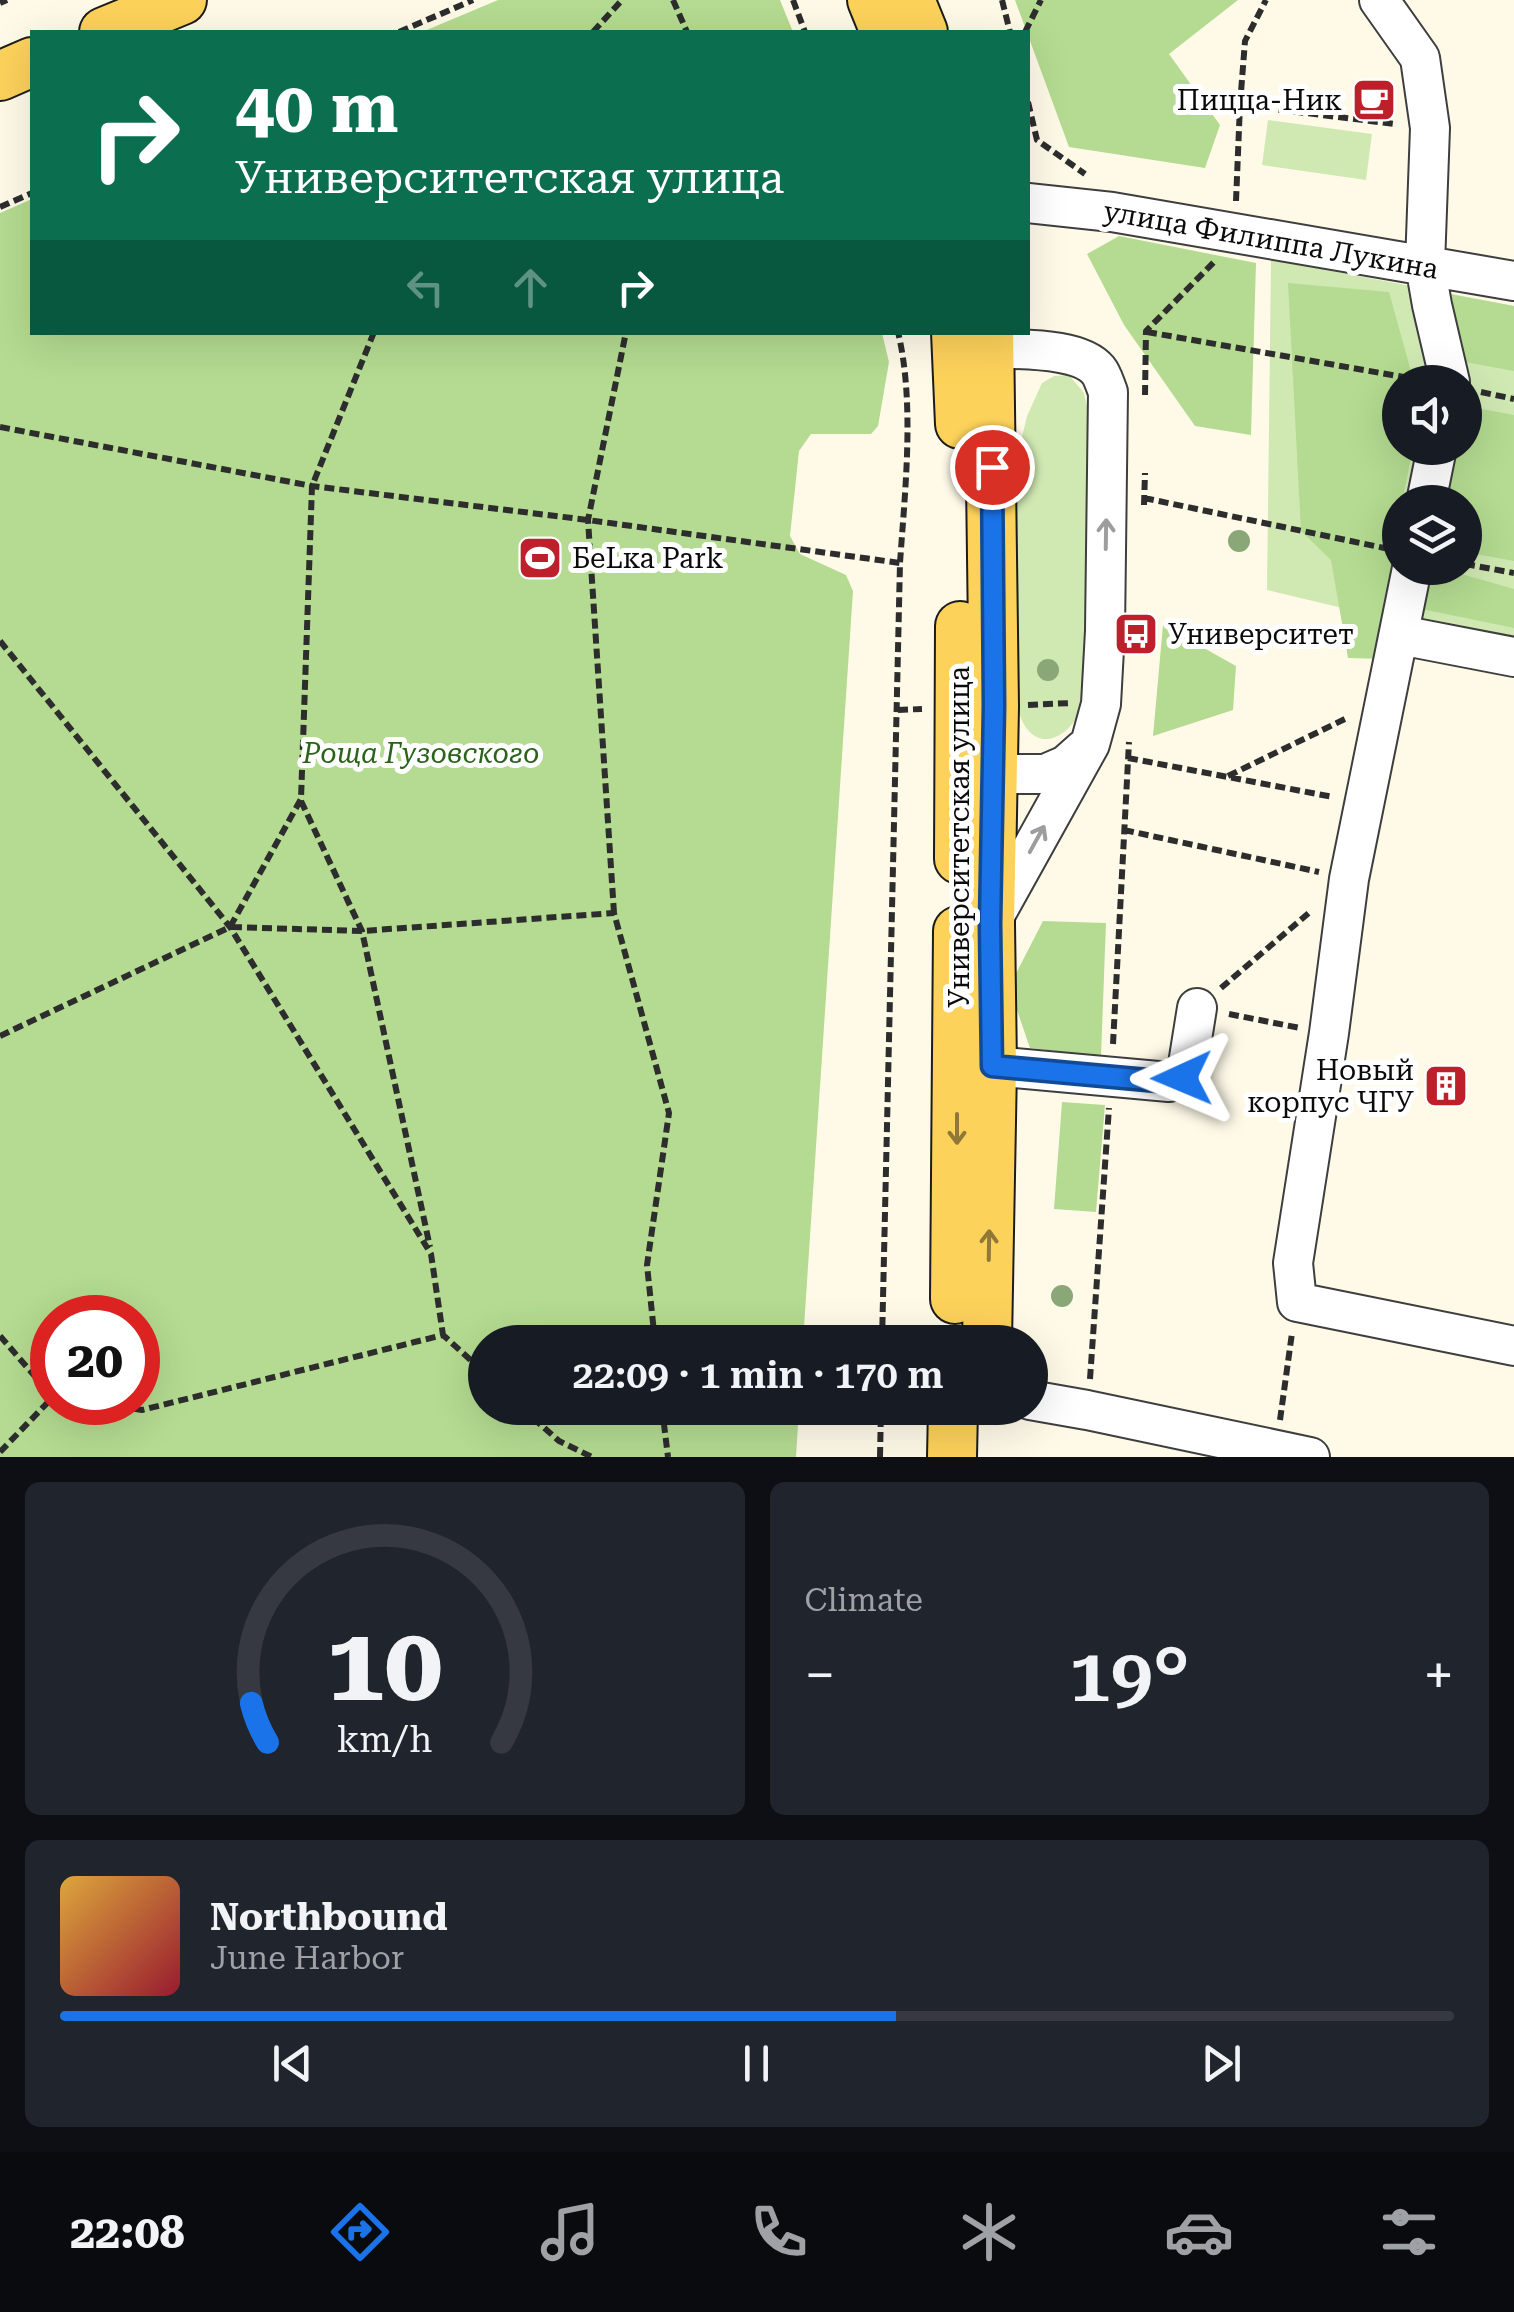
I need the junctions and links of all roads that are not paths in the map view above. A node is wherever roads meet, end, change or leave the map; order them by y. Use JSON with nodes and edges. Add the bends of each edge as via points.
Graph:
{"nodes":[{"id":1,"x":182,"y":0,"type":"edge"},
{"id":2,"x":872,"y":0,"type":"edge"},
{"id":3,"x":910,"y":0,"type":"edge"},
{"id":4,"x":1379,"y":0,"type":"edge"},
{"id":5,"x":109,"y":30,"type":"edge"},
{"id":6,"x":884,"y":30,"type":"edge"},
{"id":7,"x":922,"y":30,"type":"edge"},
{"id":8,"x":30,"y":63,"type":"edge"},
{"id":9,"x":0,"y":76,"type":"edge"},
{"id":10,"x":1030,"y":204,"type":"edge"},
{"id":11,"x":1425,"y":265,"type":"junction"},
{"id":12,"x":1514,"y":282,"type":"edge"},
{"id":13,"x":973,"y":340,"type":"edge"},
{"id":14,"x":1432,"y":365,"type":"edge"},
{"id":15,"x":1409,"y":585,"type":"edge"},
{"id":16,"x":1400,"y":635,"type":"junction"},
{"id":17,"x":1514,"y":656,"type":"edge"},
{"id":18,"x":1090,"y":744,"type":"junction"},
{"id":19,"x":976,"y":774,"type":"junction"},
{"id":20,"x":990,"y":924,"type":"junction"},
{"id":21,"x":1198,"y":1008,"type":"road end"},
{"id":22,"x":975,"y":1066,"type":"junction"},
{"id":23,"x":955,"y":1325,"type":"edge"},
{"id":24,"x":986,"y":1325,"type":"edge"},
{"id":25,"x":1514,"y":1346,"type":"edge"},
{"id":26,"x":1048,"y":1403,"type":"edge"},
{"id":27,"x":953,"y":1425,"type":"edge"},
{"id":28,"x":985,"y":1425,"type":"edge"},
{"id":29,"x":1228,"y":1448,"type":"edge"},
{"id":30,"x":1293,"y":1453,"type":"edge"},
{"id":31,"x":952,"y":1457,"type":"edge"},
{"id":32,"x":984,"y":1457,"type":"edge"}],
"edges":[{"from":1,"to":5,"type":"main road"},
{"from":2,"to":6,"type":"main road"},
{"from":3,"to":7,"type":"main road"},
{"from":4,"to":11,"type":"street","via":[[1420,58],[1430,128]]},
{"from":8,"to":9,"type":"main road"},
{"from":10,"to":11,"type":"street","name":"улица Филиппа Лукина"},
{"from":11,"to":12,"type":"street","name":"улица Филиппа Лукина"},
{"from":11,"to":14,"type":"street"},
{"from":18,"to":13,"type":"street","one_way":true,"via":[[1101,704],[1105,632],[1108,392],[1100,371],[1086,360]]},
{"from":13,"to":19,"type":"main road","name":"Университетская улица"},
{"from":15,"to":16,"type":"street"},
{"from":16,"to":17,"type":"street"},
{"from":16,"to":25,"type":"street","via":[[1350,879],[1293,1264],[1297,1302]]},
{"from":18,"to":19,"type":"street","via":[[1045,774]]},
{"from":20,"to":18,"type":"street","one_way":true},
{"from":19,"to":20,"type":"main road","name":"Университетская улица"},
{"from":19,"to":22,"type":"main road","name":"Университетская улица"},
{"from":20,"to":22,"type":"main road","name":"Университетская улица"},
{"from":21,"to":22,"type":"street","via":[[1188,1064],[1182,1078],[1169,1082]]},
{"from":22,"to":23,"type":"main road","name":"Университетская улица","one_way":true},
{"from":24,"to":22,"type":"main road","name":"Университетская улица","one_way":true},
{"from":26,"to":29,"type":"street"},
{"from":27,"to":31,"type":"main road"},
{"from":28,"to":32,"type":"main road"},
{"from":29,"to":30,"type":"street"}]}
